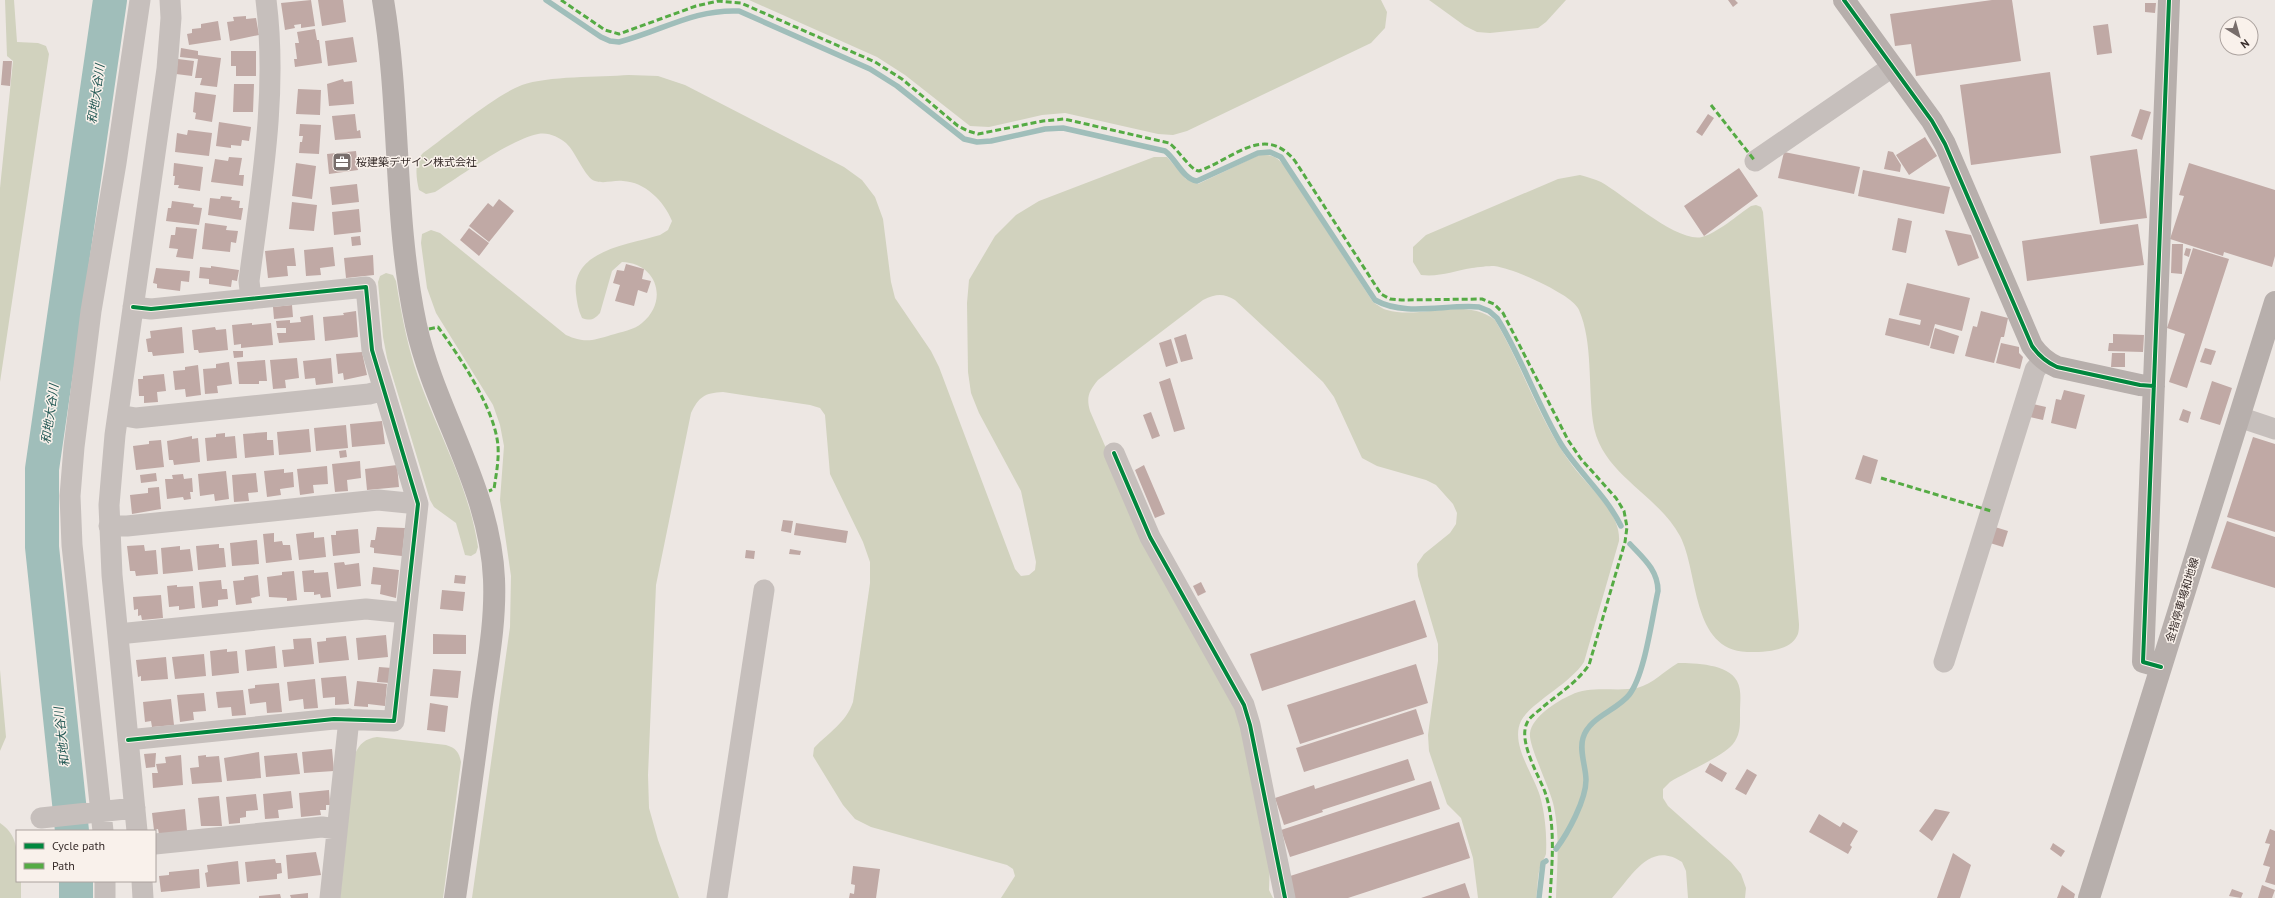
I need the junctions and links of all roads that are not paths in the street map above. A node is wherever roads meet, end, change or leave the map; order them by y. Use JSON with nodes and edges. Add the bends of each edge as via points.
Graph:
{"nodes":[{"id":1,"x":140,"y":0,"type":"edge"},
{"id":2,"x":170,"y":0,"type":"edge"},
{"id":3,"x":176,"y":0,"type":"edge"},
{"id":4,"x":266,"y":0,"type":"edge"},
{"id":5,"x":383,"y":0,"type":"edge"},
{"id":6,"x":1844,"y":0,"type":"edge"},
{"id":7,"x":2169,"y":0,"type":"edge"},
{"id":8,"x":1892,"y":67,"type":"junction"},
{"id":9,"x":1755,"y":161,"type":"dead end"},
{"id":10,"x":251,"y":299,"type":"junction"},
{"id":11,"x":2275,"y":302,"type":"edge"},
{"id":12,"x":133,"y":307,"type":"junction"},
{"id":13,"x":2044,"y":359,"type":"junction"},
{"id":14,"x":2154,"y":386,"type":"junction"},
{"id":15,"x":384,"y":390,"type":"junction"},
{"id":16,"x":118,"y":415,"type":"junction"},
{"id":17,"x":2239,"y":417,"type":"junction"},
{"id":18,"x":2275,"y":429,"type":"edge"},
{"id":19,"x":1114,"y":453,"type":"dead end"},
{"id":20,"x":418,"y":504,"type":"junction"},
{"id":21,"x":109,"y":526,"type":"junction"},
{"id":22,"x":764,"y":590,"type":"dead end"},
{"id":23,"x":406,"y":613,"type":"junction"},
{"id":24,"x":118,"y":634,"type":"junction"},
{"id":25,"x":1944,"y":662,"type":"dead end"},
{"id":26,"x":2161,"y":668,"type":"junction"},
{"id":27,"x":349,"y":720,"type":"junction"},
{"id":28,"x":128,"y":740,"type":"junction"},
{"id":29,"x":135,"y":808,"type":"junction"},
{"id":30,"x":43,"y":818,"type":"dead end"},
{"id":31,"x":100,"y":818,"type":"edge"},
{"id":32,"x":337,"y":828,"type":"junction"},
{"id":33,"x":137,"y":830,"type":"edge"},
{"id":34,"x":156,"y":844,"type":"edge"},
{"id":35,"x":105,"y":882,"type":"edge"},
{"id":36,"x":142,"y":882,"type":"edge"},
{"id":37,"x":105,"y":898,"type":"edge"},
{"id":38,"x":143,"y":898,"type":"edge"},
{"id":39,"x":330,"y":898,"type":"edge"},
{"id":40,"x":455,"y":898,"type":"edge"},
{"id":41,"x":717,"y":898,"type":"edge"},
{"id":42,"x":1285,"y":898,"type":"edge"},
{"id":43,"x":2089,"y":898,"type":"edge"}],
"edges":[{"from":1,"to":31,"type":"street","via":[[91,311],[70,496],[72,545]]},
{"from":2,"to":3,"type":"street"},
{"from":2,"to":12,"type":"street","via":[[167,68]]},
{"from":4,"to":10,"type":"street","via":[[270,30],[271,92],[249,281]]},
{"from":5,"to":40,"type":"street","via":[[391,67],[400,219],[416,325],[432,378],[482,506],[492,553],[494,577],[493,625]]},
{"from":6,"to":8,"type":"street"},
{"from":7,"to":14,"type":"street"},
{"from":8,"to":9,"type":"street"},
{"from":8,"to":13,"type":"street","via":[[1932,121],[1945,144],[2032,346]]},
{"from":10,"to":12,"type":"street","via":[[151,309]]},
{"from":10,"to":15,"type":"street","via":[[366,287],[372,350]]},
{"from":11,"to":17,"type":"street","name":"金指停車場和地線"},
{"from":12,"to":16,"type":"street"},
{"from":13,"to":14,"type":"street","via":[[2057,367]]},
{"from":13,"to":25,"type":"street","via":[[2034,370]]},
{"from":14,"to":26,"type":"street","via":[[2143,662]]},
{"from":15,"to":16,"type":"street","via":[[369,394],[143,417]]},
{"from":15,"to":20,"type":"street"},
{"from":16,"to":21,"type":"street","via":[[111,470]]},
{"from":17,"to":18,"type":"street"},
{"from":17,"to":26,"type":"street","name":"金指停車場和地線"},
{"from":19,"to":42,"type":"street","via":[[1150,537],[1244,704]]},
{"from":20,"to":21,"type":"street","via":[[378,500]]},
{"from":20,"to":23,"type":"street"},
{"from":21,"to":24,"type":"street"},
{"from":22,"to":41,"type":"street"},
{"from":23,"to":24,"type":"street","via":[[366,608]]},
{"from":23,"to":27,"type":"street","via":[[394,721]]},
{"from":24,"to":28,"type":"street"},
{"from":26,"to":43,"type":"street","name":"金指停車場和地線"},
{"from":27,"to":28,"type":"street","via":[[334,719]]},
{"from":27,"to":32,"type":"street"},
{"from":28,"to":29,"type":"street"},
{"from":29,"to":31,"type":"street"},
{"from":29,"to":33,"type":"street"},
{"from":30,"to":31,"type":"street"},
{"from":32,"to":34,"type":"street","via":[[322,827]]},
{"from":32,"to":39,"type":"street"},
{"from":35,"to":37,"type":"street"},
{"from":36,"to":38,"type":"street"}]}
